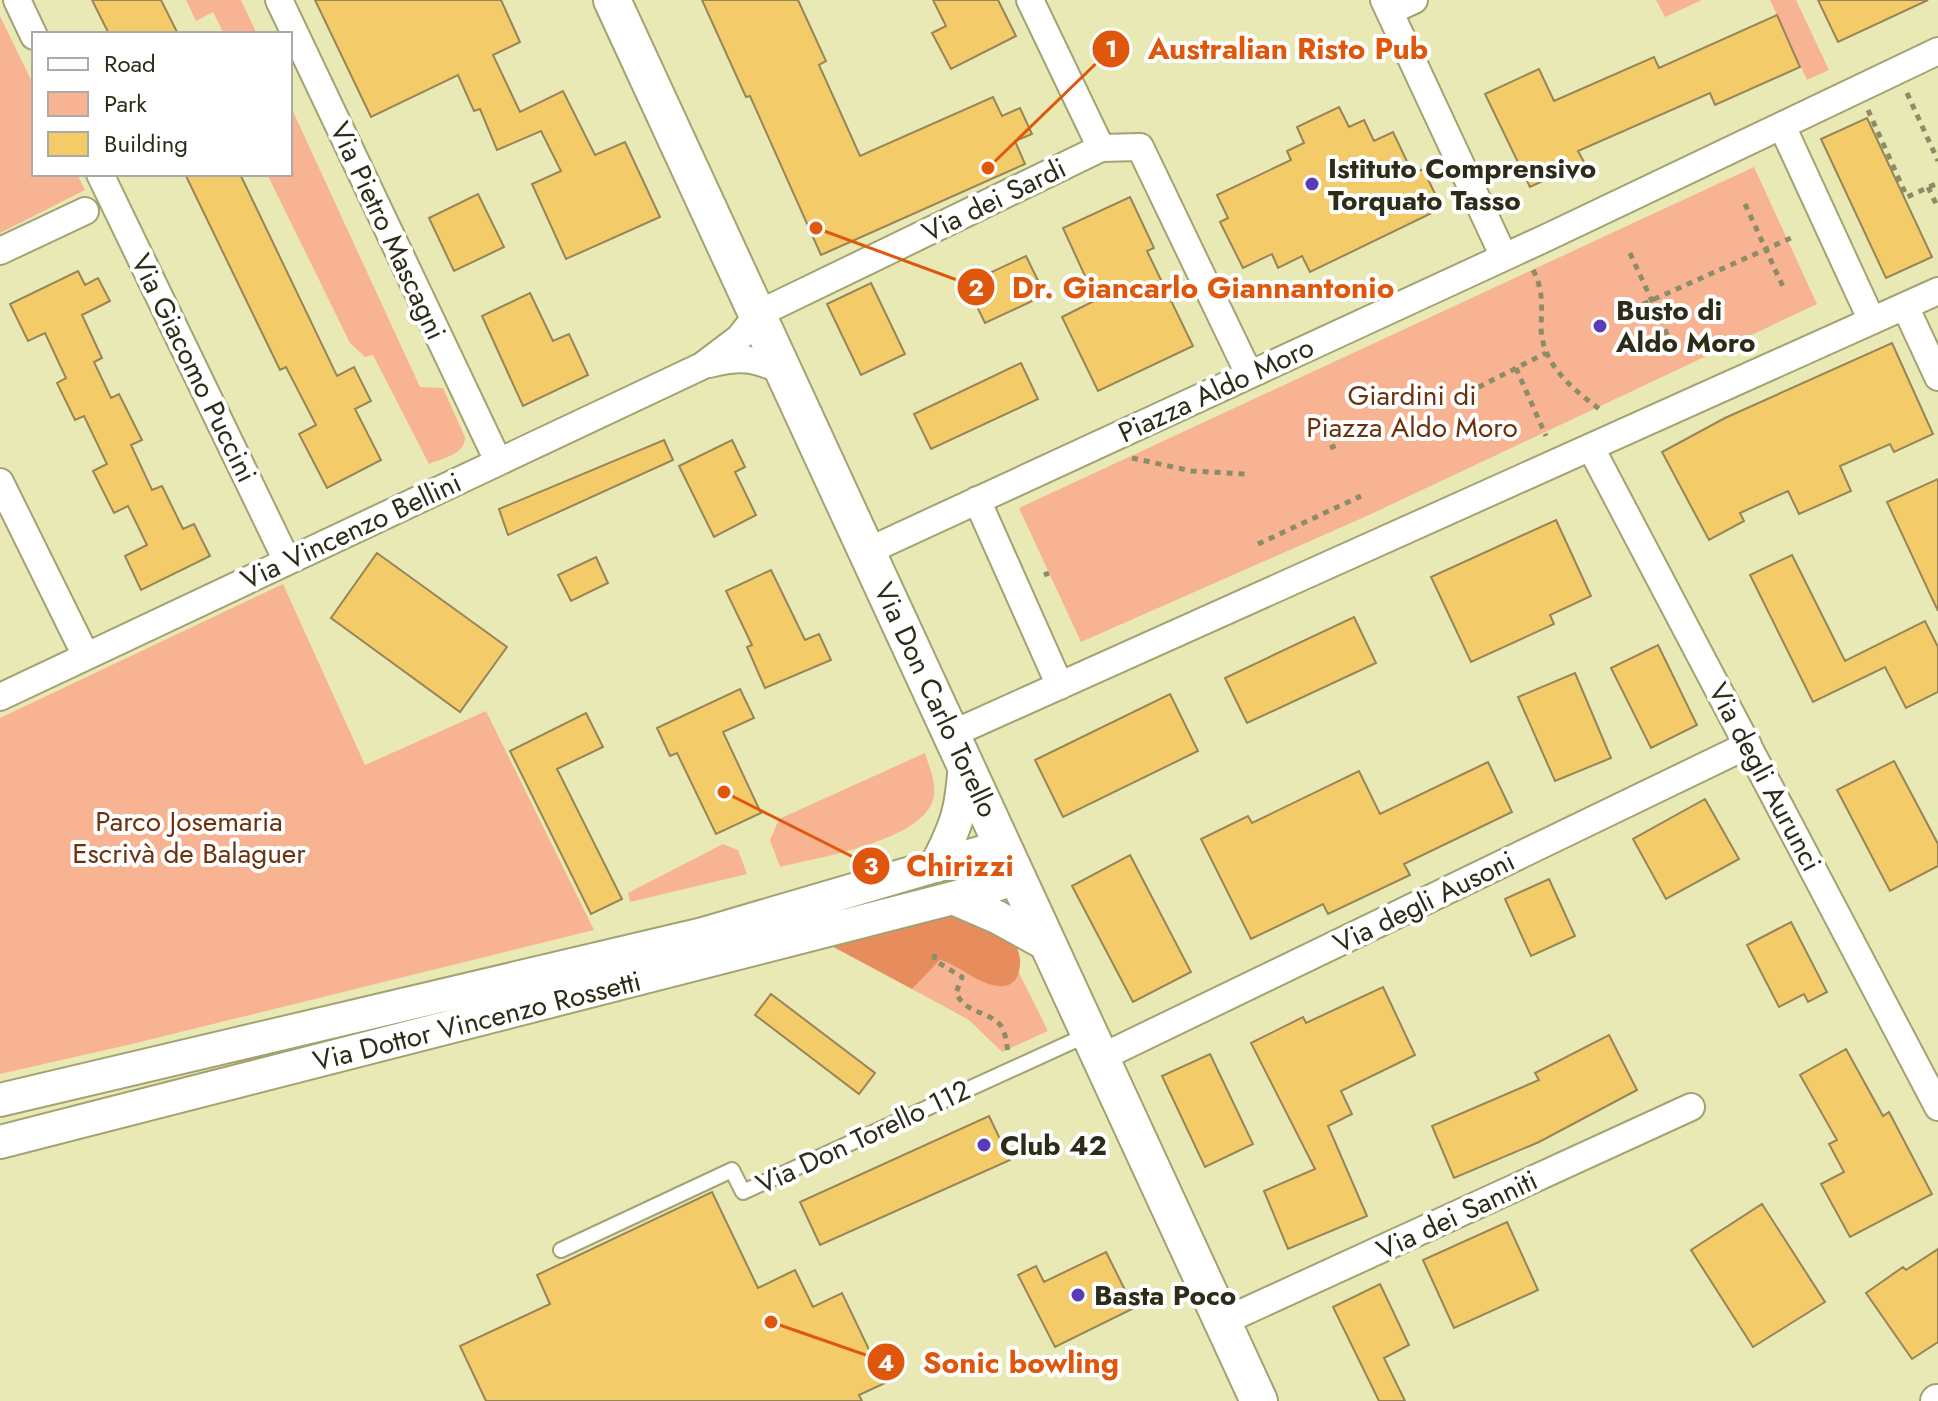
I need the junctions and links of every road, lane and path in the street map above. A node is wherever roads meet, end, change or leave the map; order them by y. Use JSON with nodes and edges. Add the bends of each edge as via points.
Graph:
{"nodes":[{"id":1,"x":17,"y":0,"type":"edge"},
{"id":2,"x":279,"y":0,"type":"edge"},
{"id":3,"x":612,"y":0,"type":"edge"},
{"id":4,"x":1030,"y":0,"type":"edge"},
{"id":5,"x":1414,"y":0,"type":"edge"},
{"id":6,"x":1387,"y":6,"type":"edge"},
{"id":7,"x":32,"y":32,"type":"edge"},
{"id":8,"x":1938,"y":51,"type":"edge"},
{"id":9,"x":1907,"y":92,"type":"dead end"},
{"id":10,"x":1867,"y":110,"type":"dead end"},
{"id":11,"x":1782,"y":126,"type":"junction"},
{"id":12,"x":1101,"y":148,"type":"junction"},
{"id":13,"x":1938,"y":161,"type":"edge"},
{"id":14,"x":101,"y":176,"type":"edge"},
{"id":15,"x":1938,"y":183,"type":"edge"},
{"id":16,"x":1928,"y":187,"type":"junction"},
{"id":17,"x":1745,"y":204,"type":"dead end"},
{"id":18,"x":1938,"y":208,"type":"edge"},
{"id":19,"x":85,"y":211,"type":"dead end"},
{"id":20,"x":1793,"y":237,"type":"dead end"},
{"id":21,"x":1766,"y":249,"type":"junction"},
{"id":22,"x":0,"y":251,"type":"edge"},
{"id":23,"x":1630,"y":253,"type":"dead end"},
{"id":24,"x":1504,"y":257,"type":"junction"},
{"id":25,"x":1531,"y":265,"type":"dead end"},
{"id":26,"x":1785,"y":291,"type":"dead end"},
{"id":27,"x":1938,"y":291,"type":"edge"},
{"id":28,"x":1652,"y":300,"type":"junction"},
{"id":29,"x":1905,"y":306,"type":"junction"},
{"id":30,"x":758,"y":314,"type":"junction"},
{"id":31,"x":1621,"y":314,"type":"dead end"},
{"id":32,"x":1872,"y":321,"type":"junction"},
{"id":33,"x":1672,"y":345,"type":"dead end"},
{"id":34,"x":1546,"y":353,"type":"junction"},
{"id":35,"x":702,"y":366,"type":"junction"},
{"id":36,"x":1516,"y":368,"type":"junction"},
{"id":37,"x":784,"y":371,"type":"junction"},
{"id":38,"x":1249,"y":374,"type":"junction"},
{"id":39,"x":1938,"y":377,"type":"edge"},
{"id":40,"x":1457,"y":398,"type":"dead end"},
{"id":41,"x":1602,"y":411,"type":"dead end"},
{"id":42,"x":1546,"y":436,"type":"dead end"},
{"id":43,"x":1591,"y":448,"type":"junction"},
{"id":44,"x":1123,"y":455,"type":"dead end"},
{"id":45,"x":498,"y":461,"type":"junction"},
{"id":46,"x":1245,"y":474,"type":"dead end"},
{"id":47,"x":0,"y":482,"type":"edge"},
{"id":48,"x":1361,"y":496,"type":"dead end"},
{"id":49,"x":977,"y":500,"type":"junction"},
{"id":50,"x":1258,"y":544,"type":"dead end"},
{"id":51,"x":868,"y":551,"type":"junction"},
{"id":52,"x":287,"y":561,"type":"junction"},
{"id":53,"x":86,"y":656,"type":"junction"},
{"id":54,"x":1060,"y":686,"type":"junction"},
{"id":55,"x":0,"y":697,"type":"edge"},
{"id":56,"x":1748,"y":745,"type":"junction"},
{"id":57,"x":959,"y":747,"type":"junction"},
{"id":58,"x":1003,"y":846,"type":"junction"},
{"id":59,"x":936,"y":866,"type":"junction"},
{"id":60,"x":1018,"y":878,"type":"junction"},
{"id":61,"x":953,"y":898,"type":"junction"},
{"id":62,"x":1048,"y":945,"type":"junction"},
{"id":63,"x":935,"y":954,"type":"dead end"},
{"id":64,"x":1095,"y":1046,"type":"junction"},
{"id":65,"x":1015,"y":1066,"type":"junction"},
{"id":66,"x":0,"y":1100,"type":"edge"},
{"id":67,"x":1691,"y":1107,"type":"dead end"},
{"id":68,"x":1938,"y":1107,"type":"edge"},
{"id":69,"x":0,"y":1142,"type":"edge"},
{"id":70,"x":561,"y":1250,"type":"dead end"},
{"id":71,"x":1222,"y":1322,"type":"junction"},
{"id":72,"x":1259,"y":1401,"type":"edge"}],
"edges":[{"from":1,"to":7,"type":"street"},
{"from":2,"to":45,"type":"street","name":"Via Pietro Mascagni"},
{"from":3,"to":30,"type":"main road","name":"Via Don Carlo Torello"},
{"from":4,"to":12,"type":"street"},
{"from":5,"to":6,"type":"street"},
{"from":6,"to":24,"type":"street"},
{"from":8,"to":11,"type":"street","name":"Piazza Aldo Moro"},
{"from":9,"to":13,"type":"path"},
{"from":10,"to":16,"type":"path","via":[[1907,197]]},
{"from":11,"to":24,"type":"street","name":"Piazza Aldo Moro"},
{"from":11,"to":32,"type":"street"},
{"from":12,"to":30,"type":"street","name":"Via dei Sardi"},
{"from":12,"to":38,"type":"street","via":[[1140,147]]},
{"from":14,"to":52,"type":"street","name":"Via Giacomo Puccini"},
{"from":15,"to":16,"type":"path"},
{"from":16,"to":18,"type":"path"},
{"from":17,"to":21,"type":"path"},
{"from":19,"to":22,"type":"street"},
{"from":20,"to":21,"type":"path"},
{"from":21,"to":26,"type":"path"},
{"from":21,"to":28,"type":"path"},
{"from":23,"to":28,"type":"path"},
{"from":24,"to":38,"type":"street","name":"Piazza Aldo Moro"},
{"from":25,"to":34,"type":"path","via":[[1542,290]]},
{"from":27,"to":29,"type":"street"},
{"from":28,"to":31,"type":"path"},
{"from":28,"to":33,"type":"path"},
{"from":29,"to":32,"type":"street"},
{"from":29,"to":39,"type":"street"},
{"from":30,"to":35,"type":"street","name":"Via Vincenzo Bellini","via":[[739,338]]},
{"from":30,"to":37,"type":"main road","name":"Via Don Carlo Torello"},
{"from":32,"to":43,"type":"street"},
{"from":34,"to":36,"type":"path"},
{"from":34,"to":41,"type":"path","via":[[1565,380]]},
{"from":35,"to":37,"type":"street","name":"Via Vincenzo Bellini","via":[[756,359]]},
{"from":35,"to":45,"type":"street","name":"Via Vincenzo Bellini"},
{"from":36,"to":40,"type":"path"},
{"from":36,"to":42,"type":"path"},
{"from":37,"to":51,"type":"main road","name":"Via Don Carlo Torello"},
{"from":38,"to":49,"type":"street","name":"Piazza Aldo Moro"},
{"from":43,"to":54,"type":"street"},
{"from":43,"to":56,"type":"street","name":"Via degli Aurunci"},
{"from":44,"to":46,"type":"path","via":[[1192,471]]},
{"from":45,"to":52,"type":"street","name":"Via Vincenzo Bellini"},
{"from":47,"to":53,"type":"street"},
{"from":48,"to":50,"type":"path"},
{"from":49,"to":51,"type":"street","name":"Piazza Aldo Moro"},
{"from":49,"to":54,"type":"street"},
{"from":51,"to":57,"type":"main road","name":"Via Don Carlo Torello"},
{"from":52,"to":53,"type":"street","name":"Via Vincenzo Bellini"},
{"from":53,"to":55,"type":"street","name":"Via Vincenzo Bellini"},
{"from":54,"to":57,"type":"street"},
{"from":56,"to":64,"type":"street","name":"Via degli Ausoni"},
{"from":56,"to":68,"type":"street","name":"Via degli Aurunci"},
{"from":57,"to":58,"type":"main road","name":"Via Don Carlo Torello"},
{"from":57,"to":59,"type":"street","via":[[963,799]]},
{"from":58,"to":59,"type":"street","name":"Via Dottor Vincenzo Rossetti"},
{"from":58,"to":60,"type":"main road","name":"Via Don Carlo Torello"},
{"from":59,"to":66,"type":"street","name":"Via Dottor Vincenzo Rossetti","via":[[703,934]]},
{"from":60,"to":61,"type":"street","name":"Via Dottor Vincenzo Rossetti"},
{"from":60,"to":62,"type":"main road","name":"Via Don Carlo Torello"},
{"from":61,"to":62,"type":"street"},
{"from":61,"to":69,"type":"street","name":"Via Dottor Vincenzo Rossetti"},
{"from":62,"to":64,"type":"main road","name":"Via Don Carlo Torello"},
{"from":63,"to":65,"type":"path","via":[[938,964],[962,977],[956,993],[965,1006],[1003,1028]]},
{"from":64,"to":65,"type":"lane","name":"Via Don Torello 112"},
{"from":64,"to":71,"type":"main road","name":"Via Don Carlo Torello"},
{"from":65,"to":70,"type":"lane","name":"Via Don Torello 112","via":[[743,1192],[732,1170]]},
{"from":67,"to":71,"type":"street","name":"Via dei Sanniti"},
{"from":71,"to":72,"type":"main road","name":"Via Don Carlo Torello"}]}
